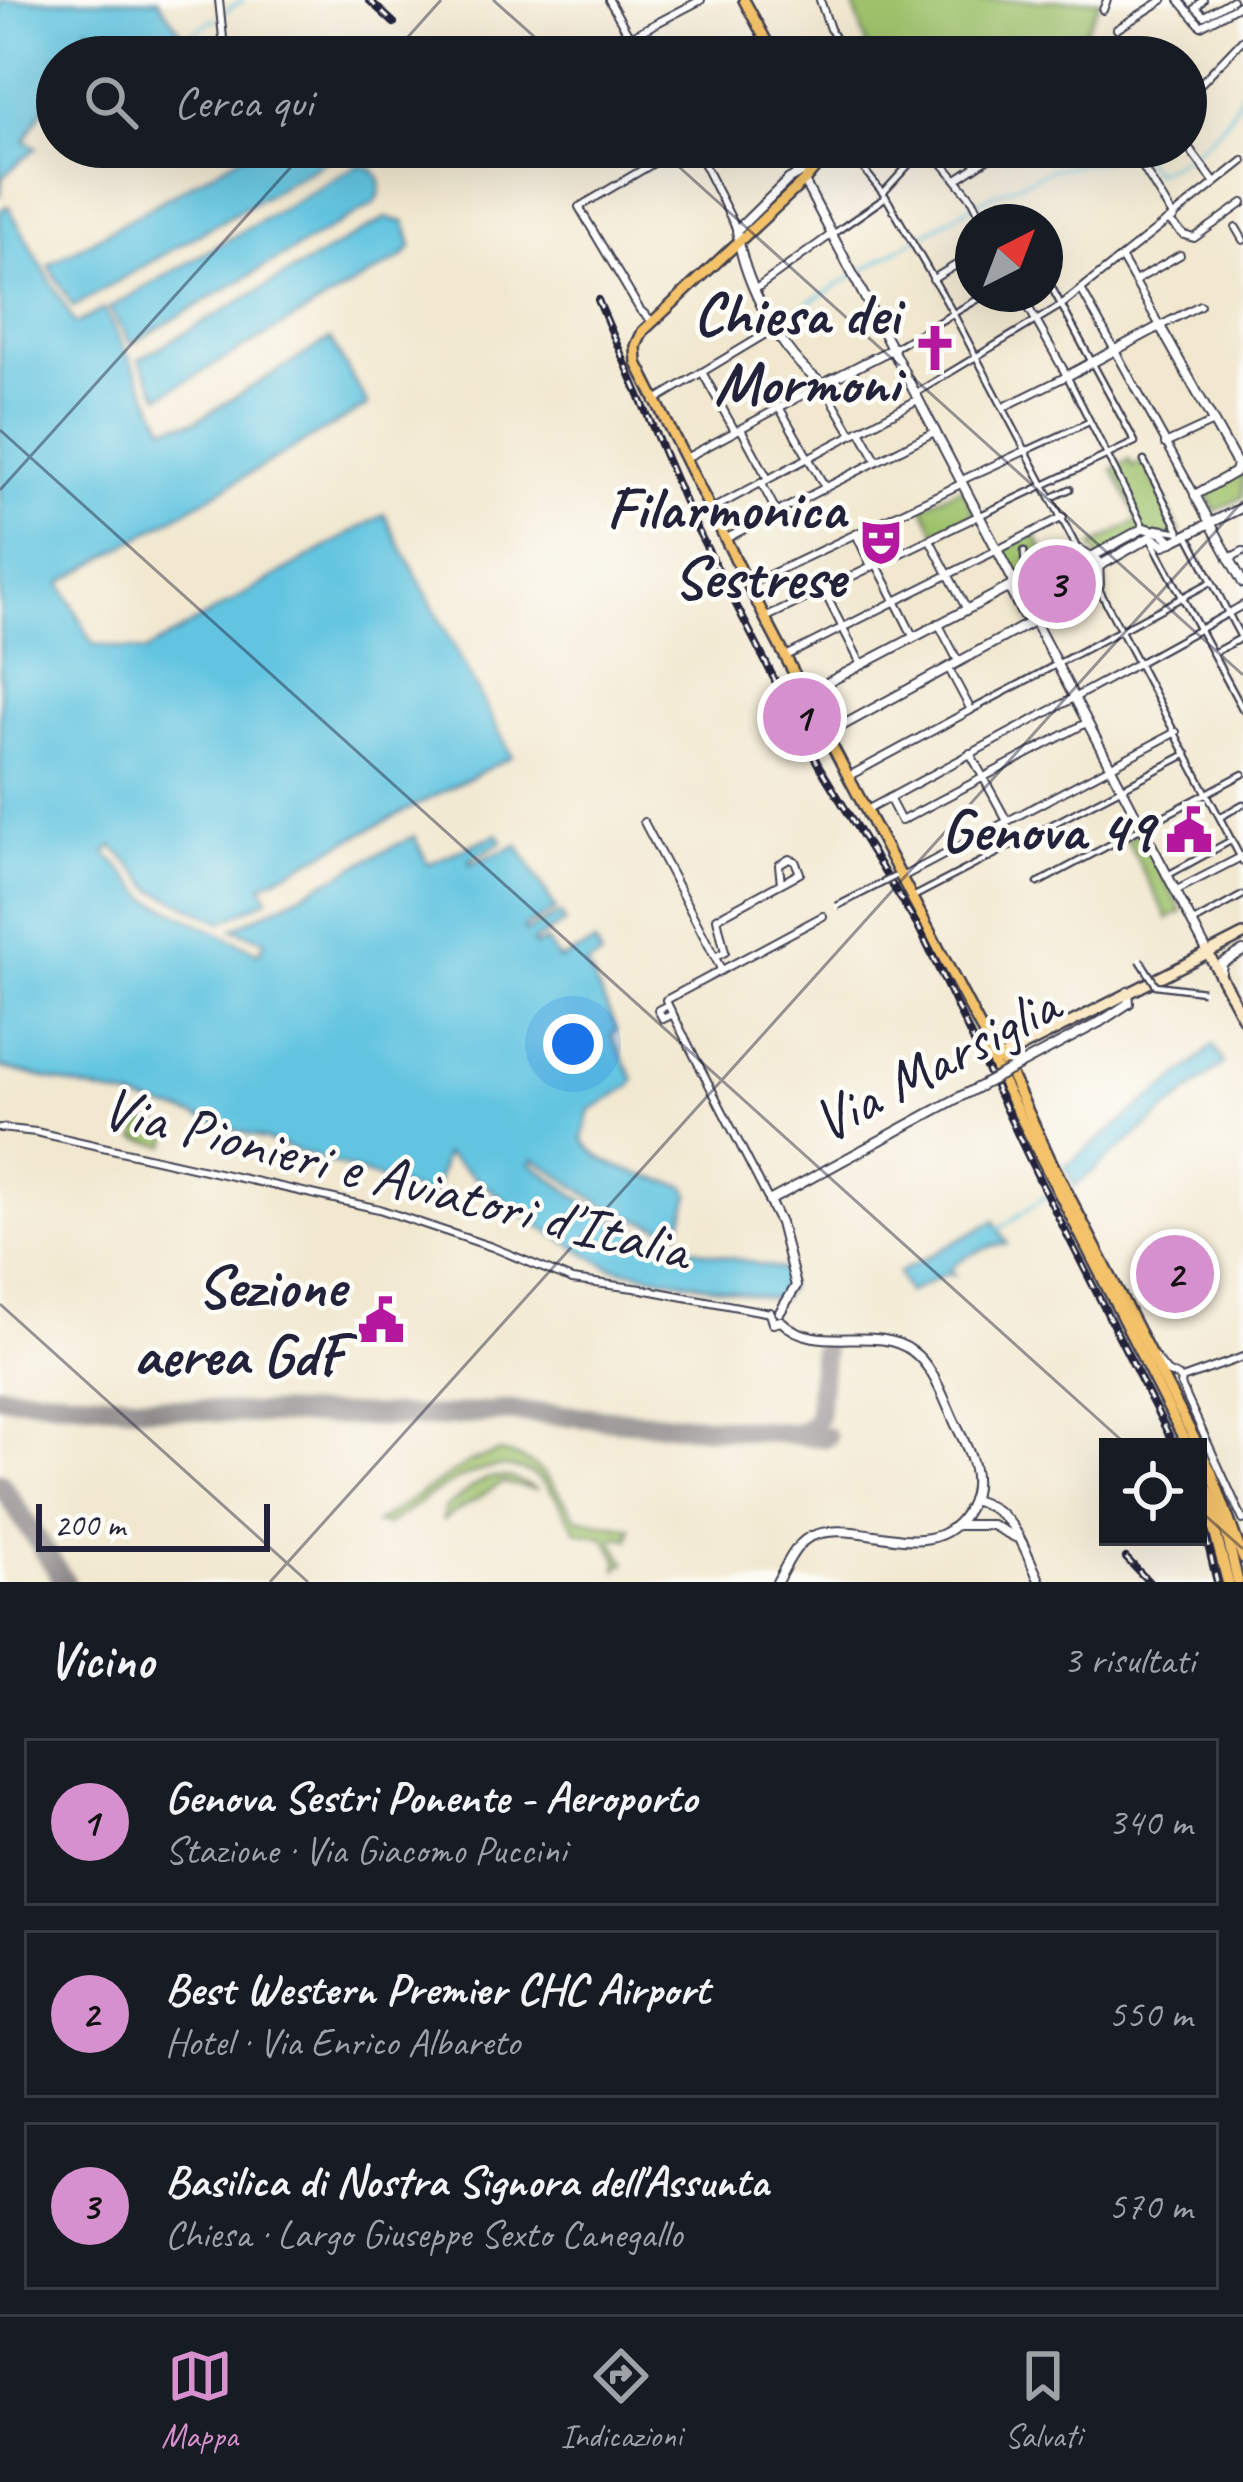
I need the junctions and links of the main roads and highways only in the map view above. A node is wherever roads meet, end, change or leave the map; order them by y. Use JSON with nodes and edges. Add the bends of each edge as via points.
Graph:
{"nodes":[{"id":1,"x":744,"y":0,"type":"edge"},
{"id":2,"x":764,"y":36,"type":"edge"},
{"id":3,"x":813,"y":168,"type":"edge"},
{"id":4,"x":1243,"y":934,"type":"edge"},
{"id":5,"x":1207,"y":951,"type":"junction"},
{"id":6,"x":1243,"y":1018,"type":"edge"},
{"id":7,"x":989,"y":1046,"type":"junction"},
{"id":8,"x":1016,"y":1049,"type":"junction"},
{"id":9,"x":997,"y":1060,"type":"junction"},
{"id":10,"x":1184,"y":1438,"type":"edge"},
{"id":11,"x":1207,"y":1489,"type":"edge"},
{"id":12,"x":1207,"y":1500,"type":"edge"},
{"id":13,"x":1243,"y":1558,"type":"edge"},
{"id":14,"x":1228,"y":1582,"type":"edge"},
{"id":15,"x":1238,"y":1582,"type":"edge"}],
"edges":[{"from":1,"to":2,"type":"main road"},
{"from":3,"to":7,"type":"main road","via":[[653,322],[635,353]]},
{"from":4,"to":5,"type":"main road"},
{"from":5,"to":6,"type":"main road"},
{"from":5,"to":8,"type":"main road"},
{"from":7,"to":8,"type":"main road"},
{"from":7,"to":9,"type":"main road"},
{"from":8,"to":9,"type":"main road"},
{"from":9,"to":10,"type":"main road"},
{"from":9,"to":13,"type":"main road","via":[[1210,1471]]},
{"from":11,"to":15,"type":"main road"},
{"from":12,"to":14,"type":"highway"}]}
